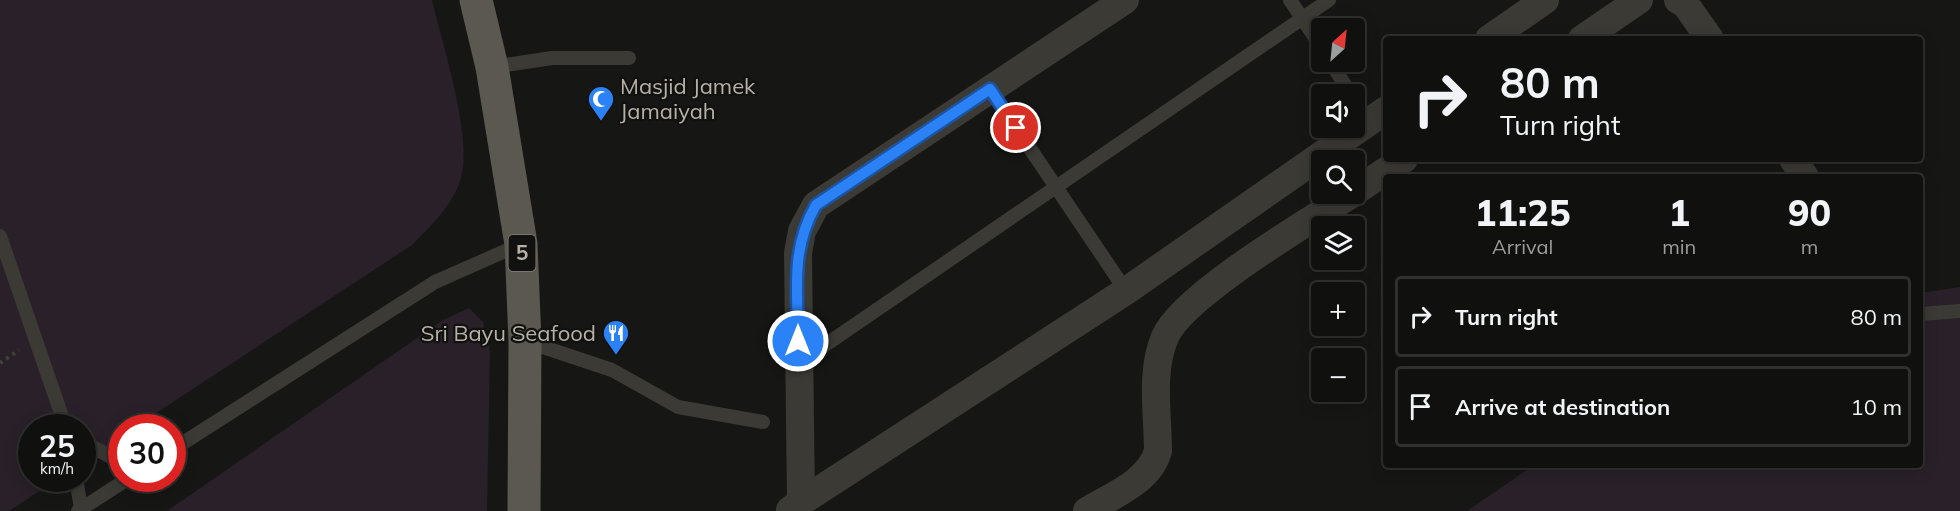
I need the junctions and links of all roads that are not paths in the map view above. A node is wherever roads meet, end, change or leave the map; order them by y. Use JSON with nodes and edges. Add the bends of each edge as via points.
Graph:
{"nodes":[{"id":1,"x":476,"y":0,"type":"edge"},
{"id":2,"x":1125,"y":0,"type":"edge"},
{"id":3,"x":1290,"y":0,"type":"edge"},
{"id":4,"x":1329,"y":0,"type":"edge"},
{"id":5,"x":1545,"y":0,"type":"edge"},
{"id":6,"x":1640,"y":0,"type":"edge"},
{"id":7,"x":1678,"y":0,"type":"edge"},
{"id":8,"x":1302,"y":18,"type":"junction"},
{"id":9,"x":1311,"y":32,"type":"edge"},
{"id":10,"x":1493,"y":36,"type":"edge"},
{"id":11,"x":1586,"y":36,"type":"edge"},
{"id":12,"x":1708,"y":36,"type":"edge"},
{"id":13,"x":629,"y":58,"type":"dead end"},
{"id":14,"x":492,"y":67,"type":"junction"},
{"id":15,"x":990,"y":89,"type":"junction"},
{"id":16,"x":1370,"y":110,"type":"edge"},
{"id":17,"x":1400,"y":162,"type":"edge"},
{"id":18,"x":1365,"y":185,"type":"edge"},
{"id":19,"x":1056,"y":187,"type":"junction"},
{"id":20,"x":1337,"y":204,"type":"edge"},
{"id":21,"x":0,"y":236,"type":"edge"},
{"id":22,"x":521,"y":244,"type":"junction"},
{"id":23,"x":1126,"y":291,"type":"junction"},
{"id":24,"x":1960,"y":310,"type":"edge"},
{"id":25,"x":1923,"y":314,"type":"edge"},
{"id":26,"x":525,"y":341,"type":"junction"},
{"id":27,"x":799,"y":363,"type":"junction"},
{"id":28,"x":61,"y":414,"type":"edge"},
{"id":29,"x":764,"y":422,"type":"dead end"},
{"id":30,"x":186,"y":441,"type":"edge"},
{"id":31,"x":78,"y":492,"type":"edge"},
{"id":32,"x":108,"y":492,"type":"edge"},
{"id":33,"x":795,"y":506,"type":"edge"},
{"id":34,"x":80,"y":510,"type":"edge"},
{"id":35,"x":524,"y":511,"type":"edge"},
{"id":36,"x":1087,"y":511,"type":"edge"}],
"edges":[{"from":1,"to":14,"type":"main road","number":"5"},
{"from":2,"to":15,"type":"street"},
{"from":3,"to":8,"type":"lane"},
{"from":4,"to":8,"type":"lane"},
{"from":5,"to":10,"type":"street"},
{"from":6,"to":11,"type":"street"},
{"from":7,"to":12,"type":"street"},
{"from":8,"to":9,"type":"lane"},
{"from":8,"to":19,"type":"lane"},
{"from":13,"to":14,"type":"lane","via":[[552,58]]},
{"from":14,"to":22,"type":"main road","number":"5"},
{"from":15,"to":19,"type":"lane"},
{"from":15,"to":27,"type":"street","via":[[816,205],[802,231],[798,253]]},
{"from":16,"to":23,"type":"street"},
{"from":17,"to":18,"type":"street"},
{"from":19,"to":23,"type":"lane"},
{"from":19,"to":27,"type":"lane"},
{"from":20,"to":36,"type":"street","via":[[1223,280],[1172,325],[1164,338],[1158,365],[1156,459],[1145,476]]},
{"from":21,"to":28,"type":"lane"},
{"from":22,"to":26,"type":"main road","number":"5"},
{"from":22,"to":30,"type":"lane","via":[[435,282]]},
{"from":23,"to":33,"type":"street"},
{"from":24,"to":25,"type":"lane"},
{"from":26,"to":29,"type":"lane","via":[[612,370],[678,407]]},
{"from":26,"to":35,"type":"main road","number":"5"},
{"from":27,"to":33,"type":"street"},
{"from":31,"to":34,"type":"lane"},
{"from":32,"to":34,"type":"lane"}]}
